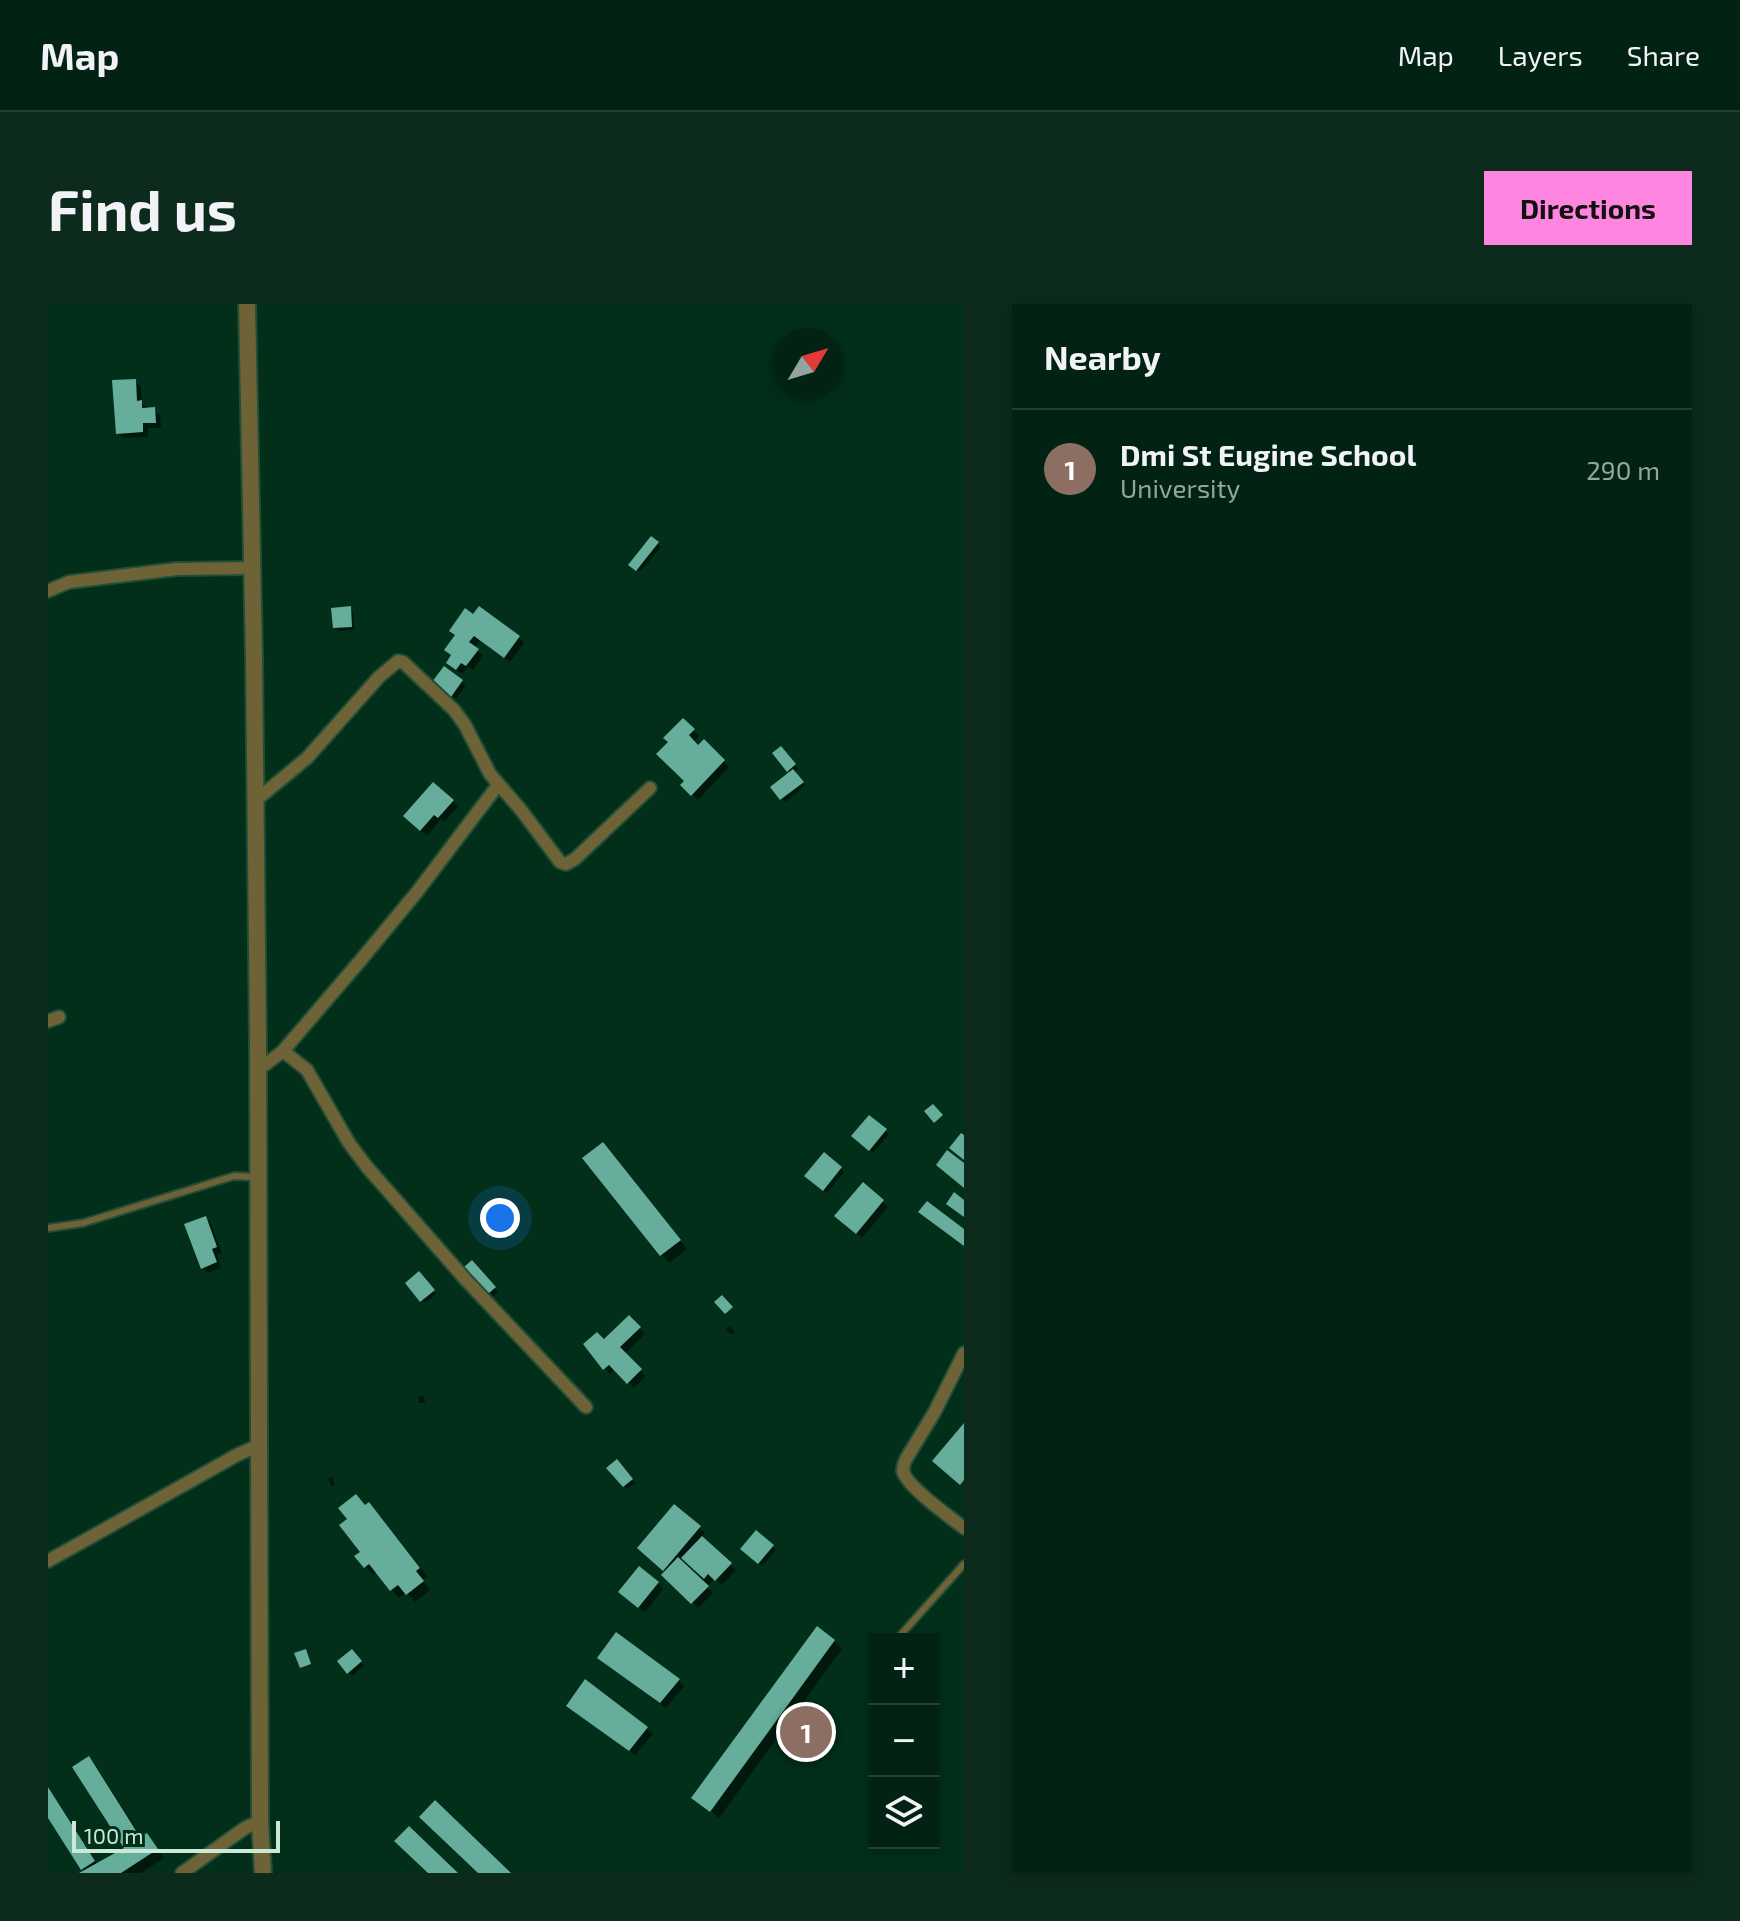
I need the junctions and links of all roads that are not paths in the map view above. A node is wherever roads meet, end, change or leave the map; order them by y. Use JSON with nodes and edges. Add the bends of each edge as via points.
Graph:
{"nodes":[{"id":1,"x":247,"y":304,"type":"edge"},
{"id":2,"x":252,"y":568,"type":"junction"},
{"id":3,"x":48,"y":591,"type":"edge"},
{"id":4,"x":498,"y":785,"type":"junction"},
{"id":5,"x":650,"y":788,"type":"dead end"},
{"id":6,"x":255,"y":801,"type":"junction"},
{"id":7,"x":283,"y":1051,"type":"junction"},
{"id":8,"x":258,"y":1070,"type":"junction"},
{"id":9,"x":258,"y":1177,"type":"junction"},
{"id":10,"x":48,"y":1228,"type":"edge"},
{"id":11,"x":964,"y":1353,"type":"edge"},
{"id":12,"x":586,"y":1407,"type":"dead end"},
{"id":13,"x":259,"y":1445,"type":"junction"},
{"id":14,"x":964,"y":1528,"type":"edge"},
{"id":15,"x":48,"y":1561,"type":"edge"},
{"id":16,"x":964,"y":1564,"type":"edge"},
{"id":17,"x":902,"y":1633,"type":"edge"},
{"id":18,"x":260,"y":1821,"type":"junction"},
{"id":19,"x":182,"y":1873,"type":"edge"},
{"id":20,"x":263,"y":1873,"type":"edge"}],
"edges":[{"from":1,"to":2,"type":"street"},
{"from":2,"to":3,"type":"street","via":[[177,569],[69,582]]},
{"from":2,"to":6,"type":"street"},
{"from":4,"to":5,"type":"street","via":[[566,864]]},
{"from":4,"to":6,"type":"street","via":[[454,710],[398,661],[307,758]]},
{"from":4,"to":7,"type":"street","via":[[417,892]]},
{"from":6,"to":8,"type":"street"},
{"from":7,"to":8,"type":"street"},
{"from":7,"to":12,"type":"street","via":[[307,1070],[367,1167]]},
{"from":8,"to":9,"type":"street"},
{"from":9,"to":10,"type":"lane","via":[[234,1176],[83,1223]]},
{"from":9,"to":13,"type":"street"},
{"from":11,"to":14,"type":"street","via":[[903,1469],[914,1486]]},
{"from":13,"to":15,"type":"street"},
{"from":13,"to":18,"type":"street"},
{"from":16,"to":17,"type":"lane"},
{"from":18,"to":19,"type":"street"},
{"from":18,"to":20,"type":"street"}]}
